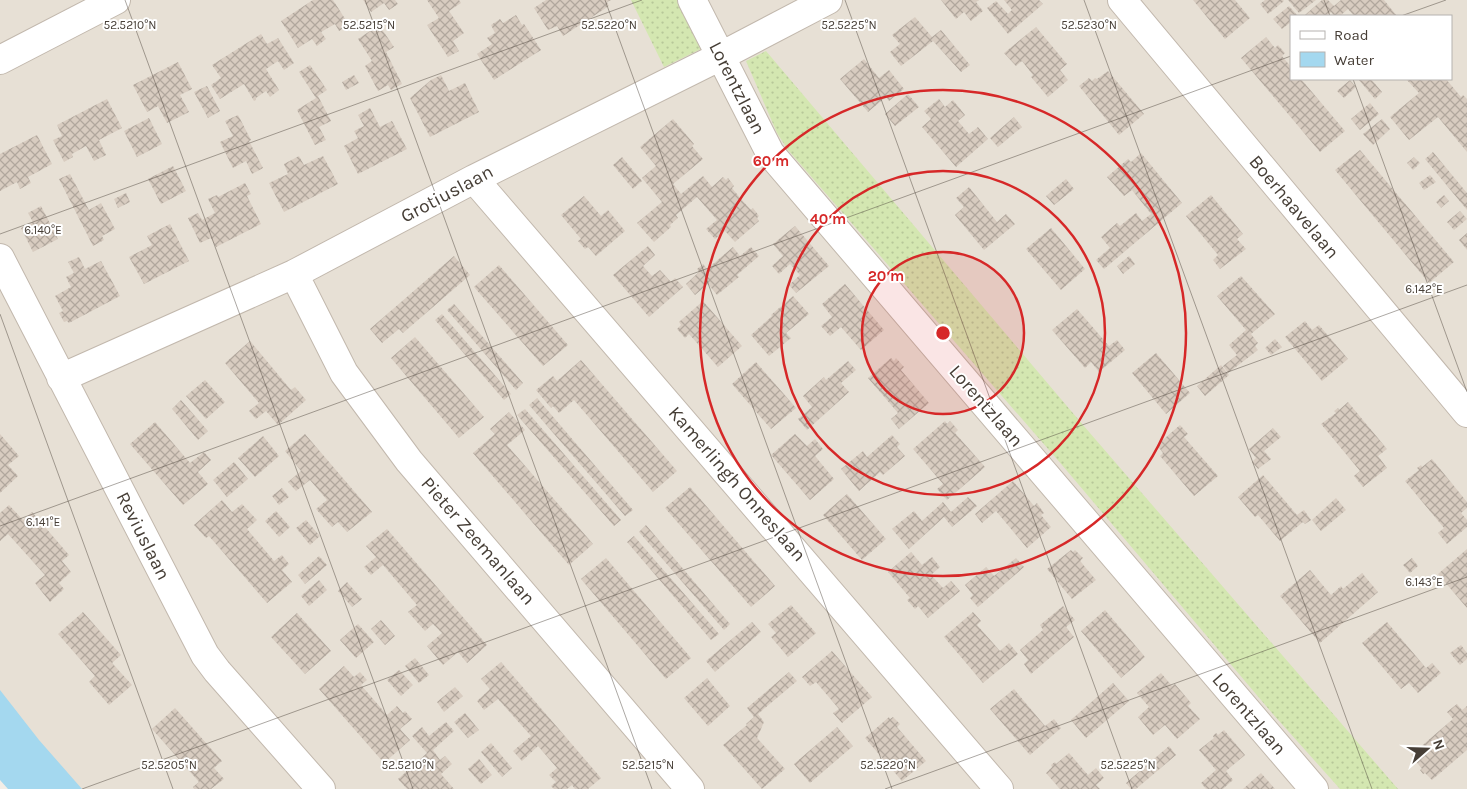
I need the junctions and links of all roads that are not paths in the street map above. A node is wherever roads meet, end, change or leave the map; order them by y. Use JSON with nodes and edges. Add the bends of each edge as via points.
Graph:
{"nodes":[{"id":1,"x":116,"y":0,"type":"edge"},
{"id":2,"x":692,"y":0,"type":"edge"},
{"id":3,"x":828,"y":0,"type":"edge"},
{"id":4,"x":1122,"y":0,"type":"edge"},
{"id":5,"x":721,"y":56,"type":"junction"},
{"id":6,"x":0,"y":60,"type":"edge"},
{"id":7,"x":474,"y":179,"type":"junction"},
{"id":8,"x":0,"y":258,"type":"edge"},
{"id":9,"x":294,"y":274,"type":"junction"},
{"id":10,"x":62,"y":378,"type":"junction"},
{"id":11,"x":1467,"y":414,"type":"edge"},
{"id":12,"x":321,"y":789,"type":"edge"},
{"id":13,"x":690,"y":789,"type":"edge"},
{"id":14,"x":1000,"y":789,"type":"edge"},
{"id":15,"x":1314,"y":789,"type":"edge"}],
"edges":[{"from":1,"to":6,"type":"street"},
{"from":2,"to":5,"type":"street","name":"Lorentzlaan"},
{"from":3,"to":5,"type":"street","name":"Grotiuslaan"},
{"from":4,"to":11,"type":"street","name":"Boerhaavelaan"},
{"from":5,"to":7,"type":"street","name":"Grotiuslaan"},
{"from":5,"to":15,"type":"street","name":"Lorentzlaan","via":[[770,153]]},
{"from":7,"to":9,"type":"street","name":"Grotiuslaan"},
{"from":7,"to":14,"type":"street","name":"Kamerlingh Onneslaan"},
{"from":8,"to":10,"type":"street","name":"Reviuslaan"},
{"from":9,"to":10,"type":"street","name":"Grotiuslaan"},
{"from":9,"to":13,"type":"street","name":"Pieter Zeemanlaan","via":[[344,373],[409,461]]},
{"from":10,"to":12,"type":"street","name":"Reviuslaan","via":[[205,655]]}]}
